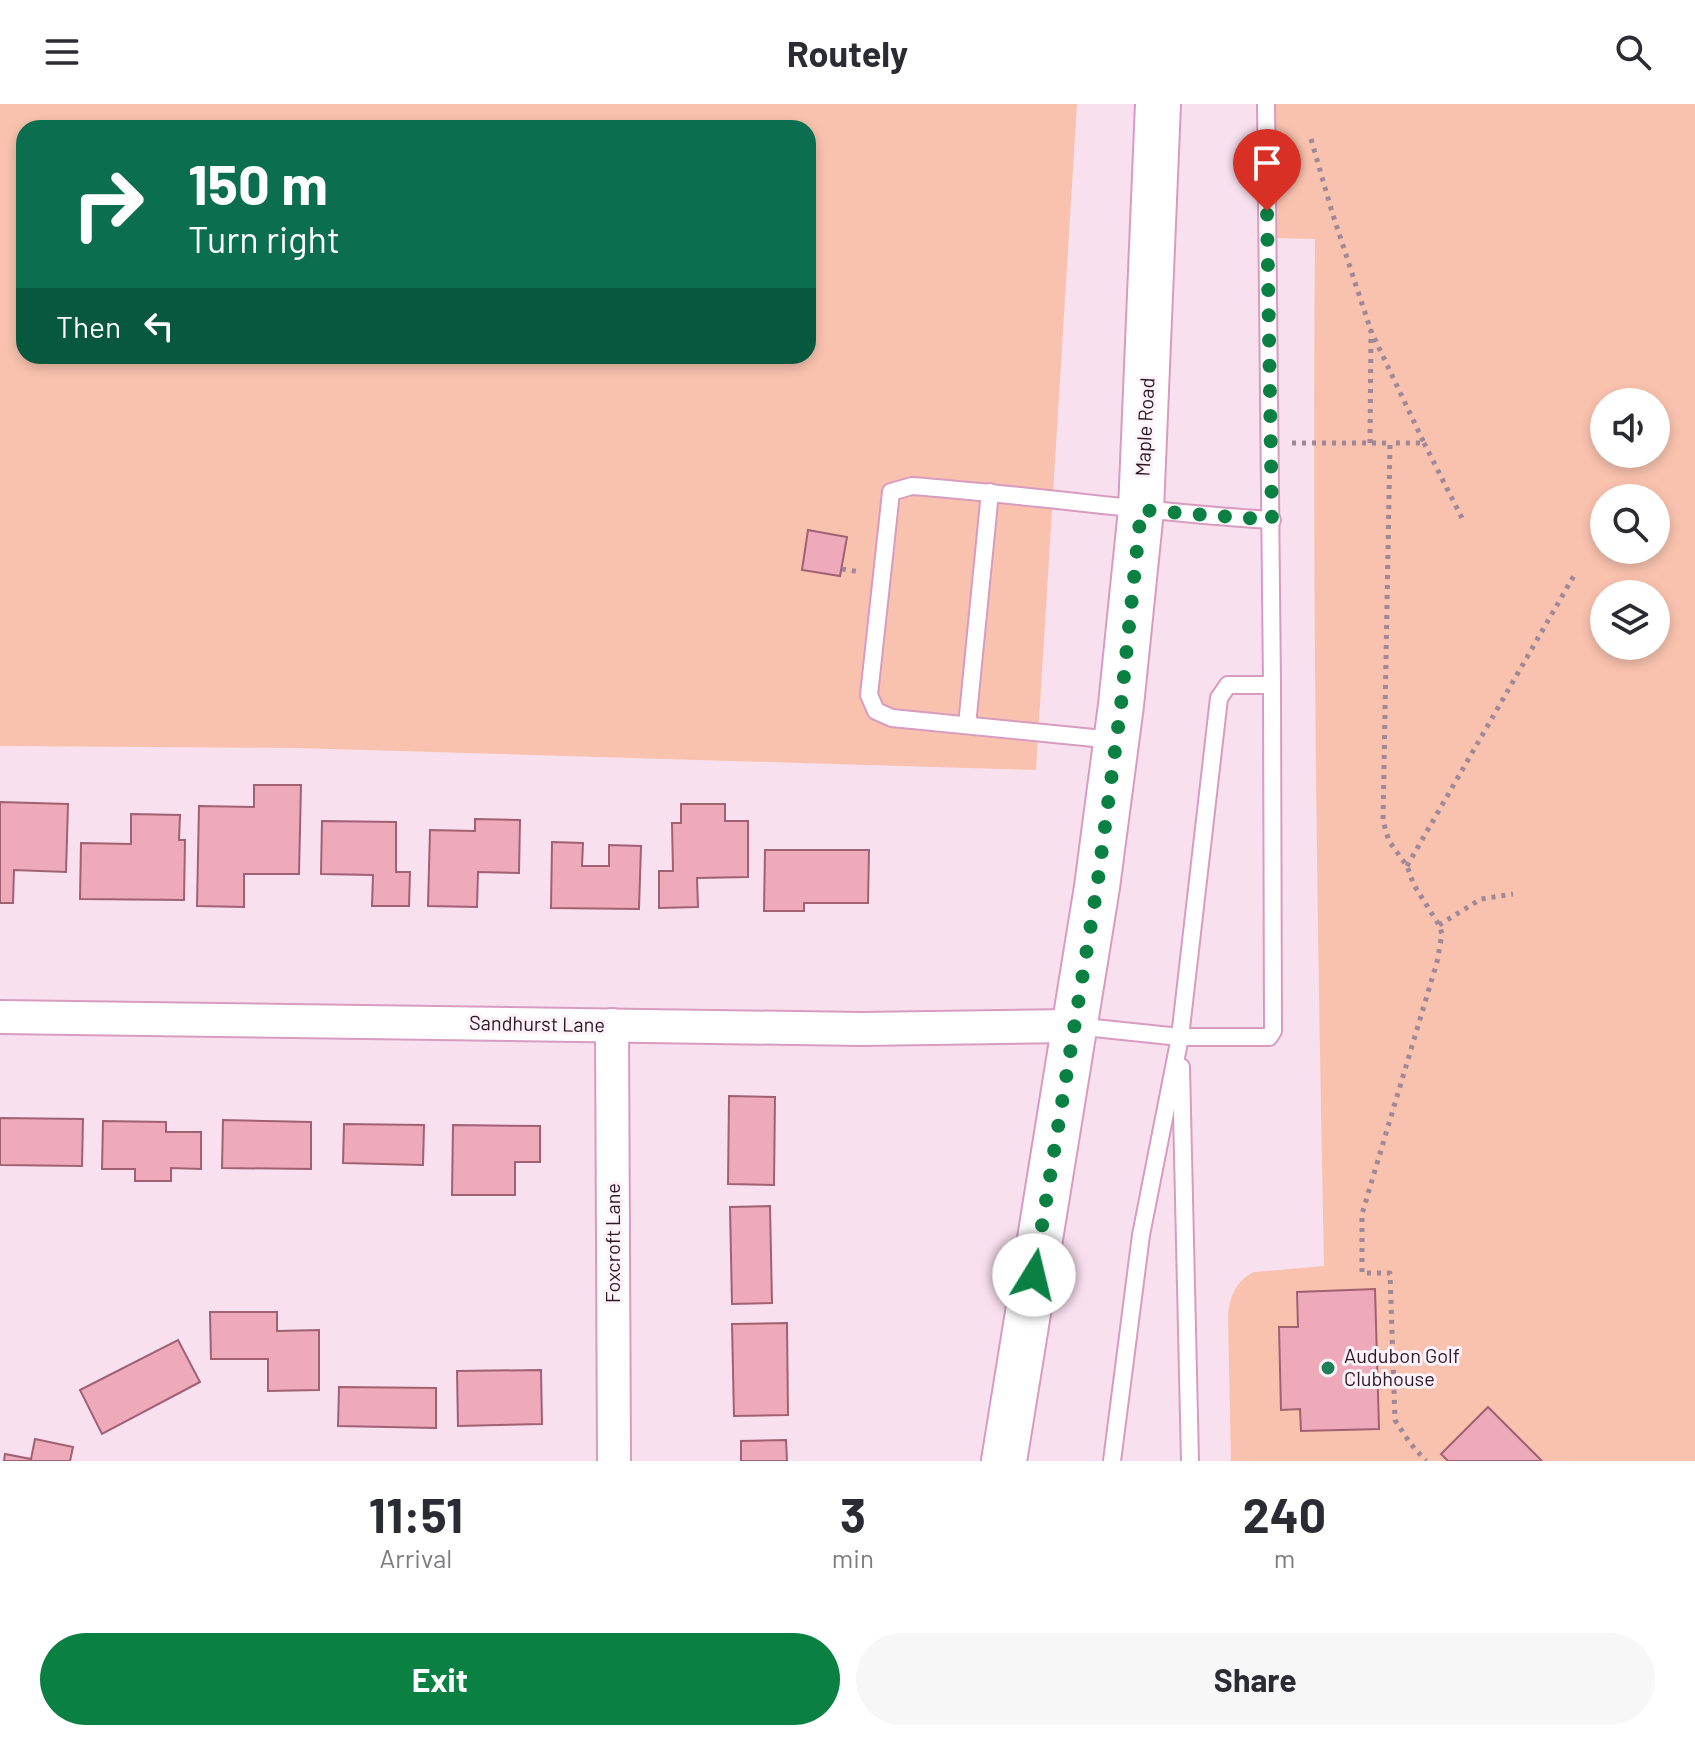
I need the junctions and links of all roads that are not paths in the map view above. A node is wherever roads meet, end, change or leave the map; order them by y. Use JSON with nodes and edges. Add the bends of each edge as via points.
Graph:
{"nodes":[{"id":1,"x":1158,"y":104,"type":"edge"},
{"id":2,"x":1266,"y":104,"type":"edge"},
{"id":3,"x":990,"y":492,"type":"junction"},
{"id":4,"x":1141,"y":510,"type":"junction"},
{"id":5,"x":1272,"y":520,"type":"junction"},
{"id":6,"x":1272,"y":685,"type":"junction"},
{"id":7,"x":967,"y":725,"type":"junction"},
{"id":8,"x":1117,"y":741,"type":"junction"},
{"id":9,"x":0,"y":1017,"type":"edge"},
{"id":10,"x":612,"y":1025,"type":"junction"},
{"id":11,"x":1073,"y":1026,"type":"junction"},
{"id":12,"x":1180,"y":1037,"type":"junction"},
{"id":13,"x":614,"y":1461,"type":"edge"},
{"id":14,"x":1004,"y":1461,"type":"edge"},
{"id":15,"x":1112,"y":1461,"type":"edge"},
{"id":16,"x":1190,"y":1461,"type":"edge"}],
"edges":[{"from":1,"to":4,"type":"main road","name":"Maple Road"},
{"from":2,"to":5,"type":"lane"},
{"from":3,"to":4,"type":"lane"},
{"from":3,"to":7,"type":"lane"},
{"from":3,"to":7,"type":"lane","via":[[912,486],[891,492],[885,523],[869,695],[876,711],[892,718]]},
{"from":4,"to":5,"type":"lane"},
{"from":4,"to":8,"type":"main road","name":"Maple Road"},
{"from":5,"to":6,"type":"lane"},
{"from":6,"to":12,"type":"lane","via":[[1228,685],[1219,698]]},
{"from":6,"to":12,"type":"lane","via":[[1273,1031],[1269,1037]]},
{"from":7,"to":8,"type":"lane"},
{"from":8,"to":11,"type":"main road","name":"Maple Road"},
{"from":9,"to":10,"type":"street","name":"Sandhurst Lane"},
{"from":10,"to":11,"type":"street","name":"Sandhurst Lane"},
{"from":10,"to":13,"type":"street","name":"Foxcroft Lane"},
{"from":11,"to":12,"type":"lane"},
{"from":11,"to":14,"type":"main road","name":"Maple Road"},
{"from":12,"to":15,"type":"lane","via":[[1141,1235]]},
{"from":12,"to":16,"type":"lane"}]}
